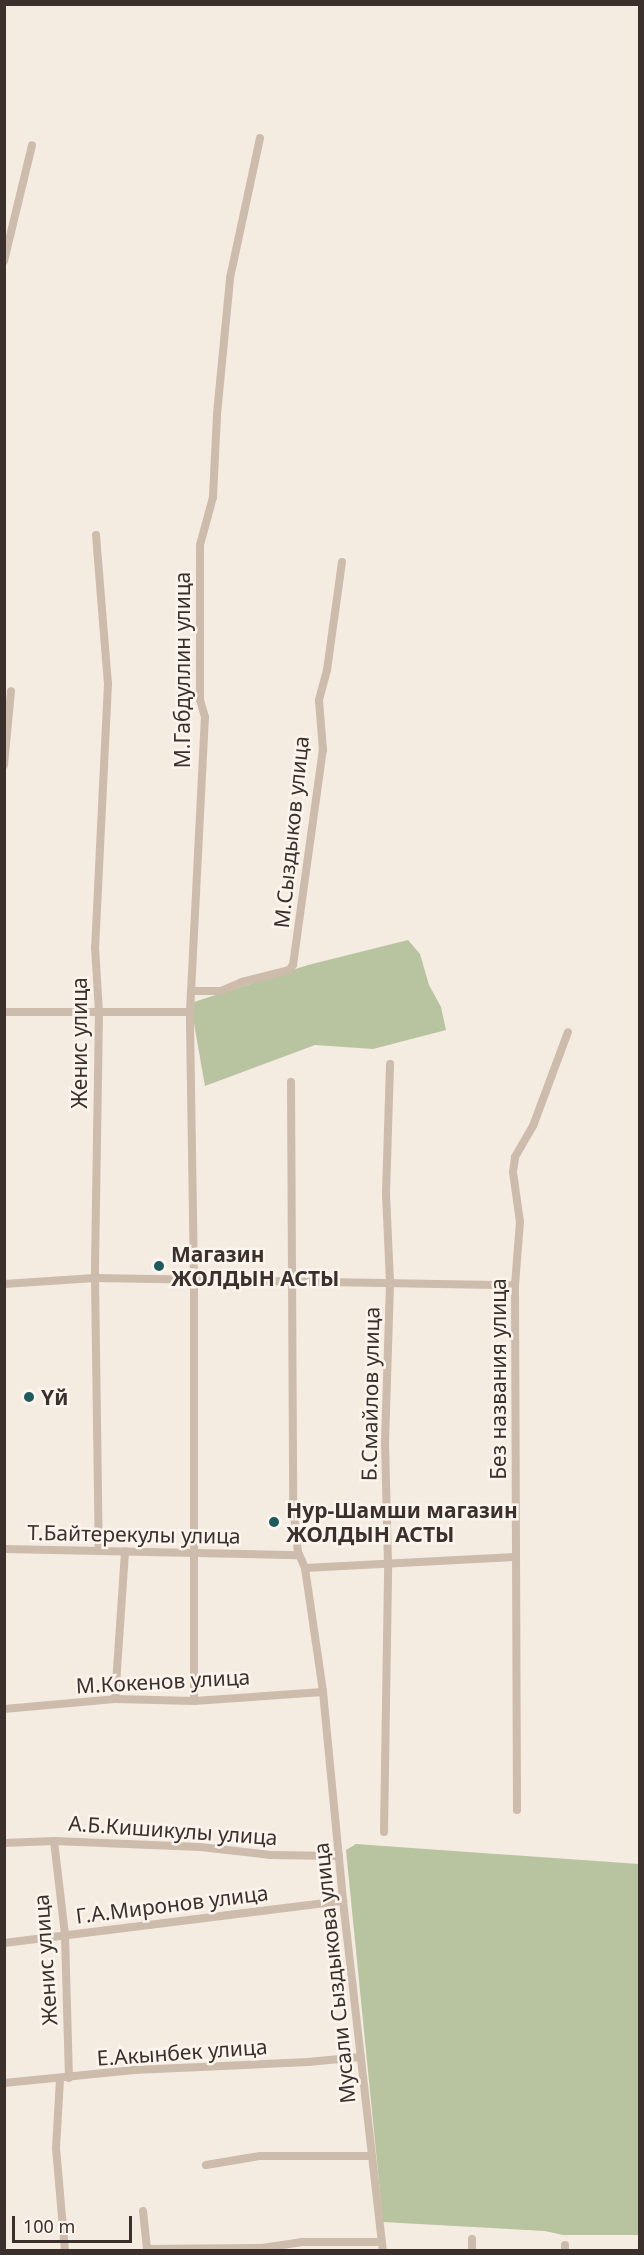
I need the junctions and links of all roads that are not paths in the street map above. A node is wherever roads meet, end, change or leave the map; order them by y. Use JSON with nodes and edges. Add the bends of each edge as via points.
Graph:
{"nodes":[{"id":1,"x":260,"y":138,"type":"dead end"},
{"id":2,"x":32,"y":145,"type":"dead end"},
{"id":3,"x":4,"y":261,"type":"edge"},
{"id":4,"x":96,"y":535,"type":"dead end"},
{"id":5,"x":342,"y":562,"type":"dead end"},
{"id":6,"x":10,"y":691,"type":"dead end"},
{"id":7,"x":4,"y":765,"type":"edge"},
{"id":8,"x":191,"y":991,"type":"junction"},
{"id":9,"x":4,"y":1012,"type":"edge"},
{"id":10,"x":99,"y":1012,"type":"junction"},
{"id":11,"x":190,"y":1012,"type":"junction"},
{"id":12,"x":568,"y":1032,"type":"dead end"},
{"id":13,"x":390,"y":1064,"type":"dead end"},
{"id":14,"x":291,"y":1083,"type":"dead end"},
{"id":15,"x":95,"y":1278,"type":"junction"},
{"id":16,"x":195,"y":1279,"type":"junction"},
{"id":17,"x":390,"y":1282,"type":"junction"},
{"id":18,"x":290,"y":1283,"type":"junction"},
{"id":19,"x":4,"y":1284,"type":"edge"},
{"id":20,"x":515,"y":1285,"type":"junction"},
{"id":21,"x":4,"y":1549,"type":"edge"},
{"id":22,"x":99,"y":1551,"type":"junction"},
{"id":23,"x":125,"y":1551,"type":"junction"},
{"id":24,"x":195,"y":1552,"type":"junction"},
{"id":25,"x":299,"y":1554,"type":"junction"},
{"id":26,"x":516,"y":1557,"type":"junction"},
{"id":27,"x":388,"y":1564,"type":"junction"},
{"id":28,"x":305,"y":1568,"type":"junction"},
{"id":29,"x":323,"y":1692,"type":"junction"},
{"id":30,"x":116,"y":1699,"type":"junction"},
{"id":31,"x":194,"y":1701,"type":"junction"},
{"id":32,"x":4,"y":1709,"type":"edge"},
{"id":33,"x":517,"y":1810,"type":"dead end"},
{"id":34,"x":384,"y":1832,"type":"dead end"},
{"id":35,"x":54,"y":1841,"type":"junction"},
{"id":36,"x":4,"y":1843,"type":"edge"},
{"id":37,"x":339,"y":1856,"type":"junction"},
{"id":38,"x":343,"y":1901,"type":"junction"},
{"id":39,"x":65,"y":1935,"type":"junction"},
{"id":40,"x":4,"y":1943,"type":"edge"},
{"id":41,"x":361,"y":2057,"type":"junction"},
{"id":42,"x":69,"y":2078,"type":"junction"},
{"id":43,"x":60,"y":2079,"type":"junction"},
{"id":44,"x":4,"y":2083,"type":"edge"},
{"id":45,"x":372,"y":2156,"type":"junction"},
{"id":46,"x":206,"y":2165,"type":"dead end"},
{"id":47,"x":143,"y":2211,"type":"dead end"},
{"id":48,"x":472,"y":2239,"type":"dead end"},
{"id":49,"x":383,"y":2246,"type":"edge"},
{"id":50,"x":64,"y":2250,"type":"edge"},
{"id":51,"x":147,"y":2250,"type":"edge"},
{"id":52,"x":472,"y":2250,"type":"edge"}],
"edges":[{"from":1,"to":8,"type":"street","name":"М.Габдуллин улица","via":[[230,278],[213,497],[200,545],[200,699],[205,717]]},
{"from":2,"to":3,"type":"street"},
{"from":4,"to":10,"type":"street","name":"Женис улица","via":[[108,684],[95,947]]},
{"from":5,"to":8,"type":"street","name":"М.Сыздыков улица","via":[[319,700],[322,750],[293,965],[288,970],[220,991]]},
{"from":6,"to":7,"type":"street"},
{"from":8,"to":11,"type":"street","name":"М.Габдуллин улица"},
{"from":9,"to":10,"type":"street"},
{"from":10,"to":11,"type":"street"},
{"from":10,"to":15,"type":"street","name":"Женис улица"},
{"from":11,"to":16,"type":"street","name":"М.Габдуллин улица"},
{"from":12,"to":20,"type":"street","name":"Без названия улица","via":[[533,1126],[515,1157],[513,1172],[520,1222]]},
{"from":13,"to":17,"type":"street","name":"Б.Смайлов улица","via":[[386,1193]]},
{"from":14,"to":18,"type":"street"},
{"from":15,"to":16,"type":"street"},
{"from":15,"to":19,"type":"street"},
{"from":15,"to":22,"type":"street","name":"Женис улица"},
{"from":16,"to":18,"type":"street"},
{"from":16,"to":24,"type":"street","name":"М.Габдуллин улица"},
{"from":17,"to":18,"type":"street"},
{"from":17,"to":20,"type":"street"},
{"from":17,"to":27,"type":"street","name":"Б.Смайлов улица"},
{"from":18,"to":25,"type":"street","via":[[293,1506]]},
{"from":20,"to":26,"type":"street","name":"Без названия улица"},
{"from":21,"to":22,"type":"street","name":"Т.Байтерекулы улица"},
{"from":22,"to":23,"type":"street","name":"Т.Байтерекулы улица"},
{"from":23,"to":24,"type":"street","name":"Т.Байтерекулы улица"},
{"from":23,"to":30,"type":"street"},
{"from":24,"to":25,"type":"street","name":"Т.Байтерекулы улица"},
{"from":24,"to":31,"type":"street","name":"М.Габдуллин улица"},
{"from":25,"to":28,"type":"street"},
{"from":26,"to":27,"type":"street"},
{"from":26,"to":33,"type":"street","name":"Без названия улица"},
{"from":27,"to":28,"type":"street"},
{"from":27,"to":34,"type":"street","name":"Б.Смайлов улица"},
{"from":28,"to":29,"type":"street"},
{"from":29,"to":31,"type":"street","name":"М.Кокенов улица"},
{"from":29,"to":37,"type":"street","name":"Мусали Сыздыкова улица"},
{"from":30,"to":31,"type":"street","name":"М.Кокенов улица"},
{"from":30,"to":32,"type":"street","name":"М.Кокенов улица"},
{"from":35,"to":36,"type":"street","name":"А.Б.Кишикулы улица"},
{"from":35,"to":37,"type":"street","name":"А.Б.Кишикулы улица"},
{"from":35,"to":39,"type":"street","name":"Женис улица"},
{"from":37,"to":38,"type":"street","name":"Мусали Сыздыкова улица"},
{"from":38,"to":39,"type":"street","name":"Г.А.Миронов улица"},
{"from":38,"to":41,"type":"street","name":"Мусали Сыздыкова улица"},
{"from":39,"to":40,"type":"street","name":"Г.А.Миронов улица"},
{"from":39,"to":42,"type":"street","name":"Женис улица"},
{"from":41,"to":42,"type":"street","name":"Е.Акынбек улица","via":[[134,2070]]},
{"from":41,"to":45,"type":"street","name":"Мусали Сыздыкова улица"},
{"from":42,"to":43,"type":"street","name":"Е.Акынбек улица"},
{"from":43,"to":44,"type":"street","name":"Е.Акынбек улица"},
{"from":43,"to":50,"type":"street","via":[[56,2148]]},
{"from":45,"to":46,"type":"street","via":[[260,2156]]},
{"from":45,"to":49,"type":"street","name":"Мусали Сыздыкова улица"},
{"from":47,"to":51,"type":"street"},
{"from":48,"to":52,"type":"street"},
{"from":49,"to":51,"type":"street","via":[[303,2242],[262,2248]]}]}
